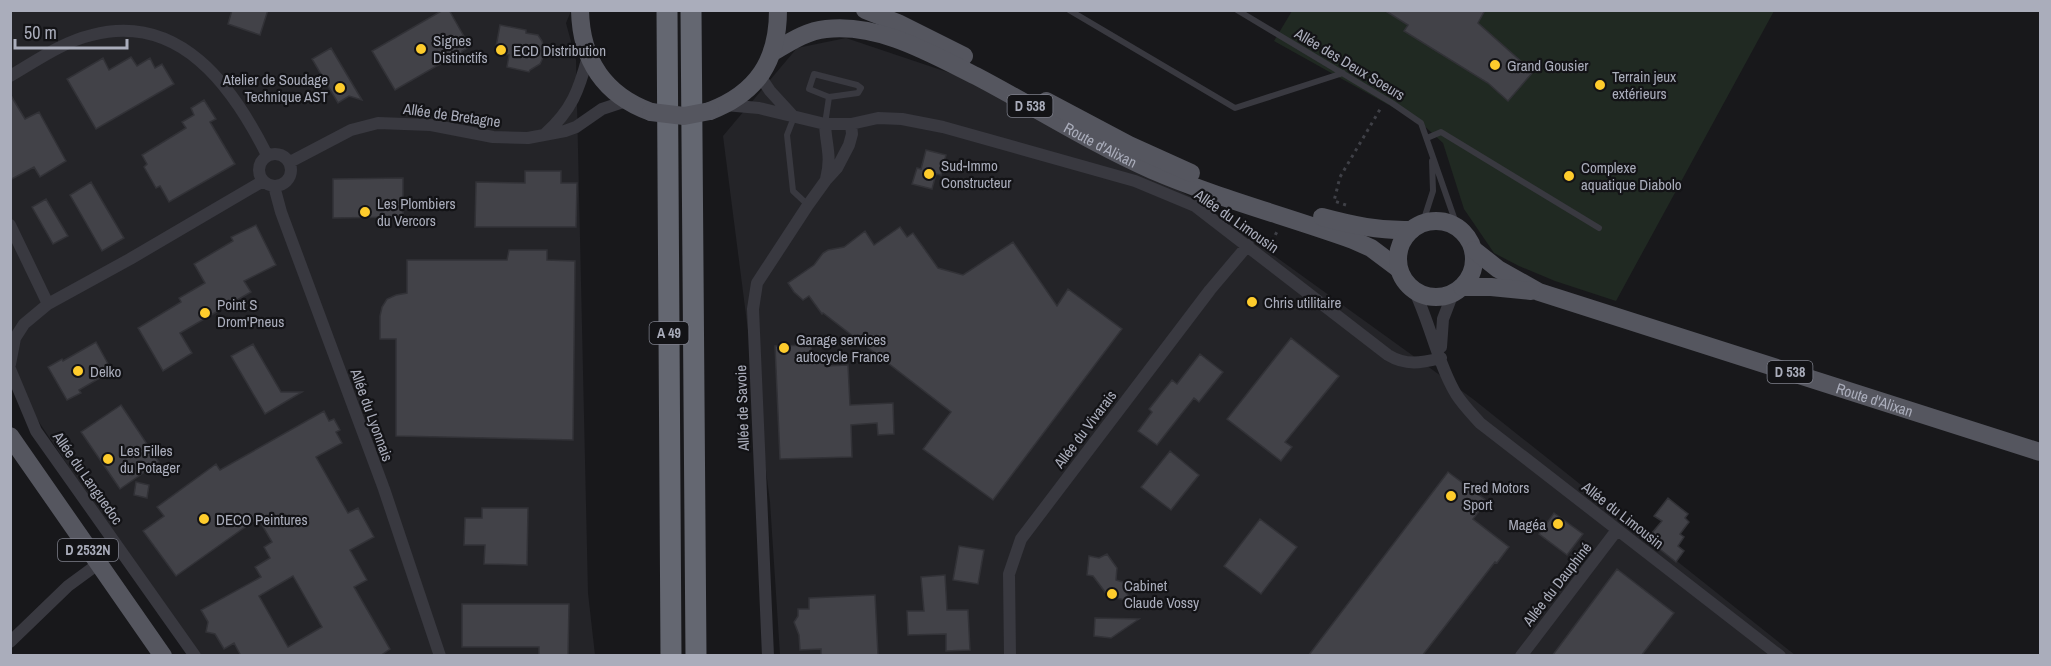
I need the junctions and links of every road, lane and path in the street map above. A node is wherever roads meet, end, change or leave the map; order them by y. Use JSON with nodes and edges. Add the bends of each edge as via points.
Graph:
{"nodes":[{"id":1,"x":667,"y":10,"type":"edge"},
{"id":2,"x":691,"y":10,"type":"edge"},
{"id":3,"x":778,"y":10,"type":"edge"},
{"id":4,"x":865,"y":10,"type":"edge"},
{"id":5,"x":1069,"y":10,"type":"edge"},
{"id":6,"x":1237,"y":10,"type":"edge"},
{"id":7,"x":576,"y":14,"type":"edge"},
{"id":8,"x":773,"y":52,"type":"junction"},
{"id":9,"x":588,"y":56,"type":"junction"},
{"id":10,"x":1343,"y":74,"type":"junction"},
{"id":11,"x":10,"y":76,"type":"edge"},
{"id":12,"x":760,"y":76,"type":"junction"},
{"id":13,"x":829,"y":97,"type":"junction"},
{"id":14,"x":626,"y":101,"type":"junction"},
{"id":15,"x":718,"y":108,"type":"junction"},
{"id":16,"x":794,"y":116,"type":"junction"},
{"id":17,"x":825,"y":124,"type":"junction"},
{"id":18,"x":851,"y":124,"type":"junction"},
{"id":19,"x":545,"y":134,"type":"junction"},
{"id":20,"x":1427,"y":138,"type":"junction"},
{"id":21,"x":267,"y":155,"type":"junction"},
{"id":22,"x":1432,"y":155,"type":"junction"},
{"id":23,"x":290,"y":162,"type":"junction"},
{"id":24,"x":826,"y":180,"type":"junction"},
{"id":25,"x":268,"y":184,"type":"junction"},
{"id":26,"x":808,"y":205,"type":"junction"},
{"id":27,"x":10,"y":225,"type":"edge"},
{"id":28,"x":1417,"y":226,"type":"junction"},
{"id":29,"x":1457,"y":226,"type":"junction"},
{"id":30,"x":1599,"y":228,"type":"dead end"},
{"id":31,"x":1248,"y":245,"type":"junction"},
{"id":32,"x":1474,"y":250,"type":"junction"},
{"id":33,"x":1399,"y":269,"type":"junction"},
{"id":34,"x":1414,"y":290,"type":"junction"},
{"id":35,"x":1458,"y":290,"type":"junction"},
{"id":36,"x":1539,"y":292,"type":"junction"},
{"id":37,"x":48,"y":304,"type":"junction"},
{"id":38,"x":1441,"y":358,"type":"junction"},
{"id":39,"x":10,"y":364,"type":"edge"},
{"id":40,"x":10,"y":369,"type":"edge"},
{"id":41,"x":12,"y":438,"type":"edge"},
{"id":42,"x":2040,"y":452,"type":"edge"},
{"id":43,"x":1617,"y":530,"type":"junction"},
{"id":44,"x":98,"y":564,"type":"junction"},
{"id":45,"x":10,"y":642,"type":"edge"},
{"id":46,"x":163,"y":656,"type":"edge"},
{"id":47,"x":195,"y":656,"type":"edge"},
{"id":48,"x":440,"y":656,"type":"edge"},
{"id":49,"x":671,"y":656,"type":"edge"},
{"id":50,"x":696,"y":656,"type":"edge"},
{"id":51,"x":768,"y":656,"type":"edge"},
{"id":52,"x":1010,"y":656,"type":"edge"},
{"id":53,"x":1521,"y":656,"type":"edge"},
{"id":54,"x":1780,"y":656,"type":"edge"}],
"edges":[{"from":1,"to":49,"type":"highway","number":"A 49"},
{"from":2,"to":50,"type":"highway","number":"A 49"},
{"from":3,"to":8,"type":"main road"},
{"from":4,"to":28,"type":"main road","name":"Route d'Alixan","number":"D 538","via":[[938,42],[1129,145],[1186,171],[1362,228],[1391,231]]},
{"from":5,"to":10,"type":"lane","via":[[1235,108]]},
{"from":6,"to":10,"type":"lane","name":"Allée des Deux Soeurs"},
{"from":7,"to":9,"type":"main road"},
{"from":8,"to":12,"type":"main road"},
{"from":8,"to":33,"type":"main road","name":"Route d'Alixan","number":"D 538","via":[[806,34],[829,28],[871,32],[907,43],[1150,169],[1353,240]]},
{"from":9,"to":14,"type":"main road","via":[[603,80]]},
{"from":9,"to":19,"type":"street","via":[[572,103]]},
{"from":10,"to":20,"type":"lane","name":"Allée des Deux Soeurs","via":[[1421,123]]},
{"from":11,"to":21,"type":"street","via":[[92,34],[126,31],[161,38],[180,45],[223,83],[251,123]]},
{"from":12,"to":15,"type":"main road","via":[[739,98]]},
{"from":12,"to":16,"type":"street"},
{"from":13,"to":13,"type":"lane","via":[[858,93],[861,88],[814,74],[809,88]]},
{"from":13,"to":17,"type":"lane"},
{"from":14,"to":15,"type":"main road","bridge":true,"via":[[651,112],[684,116]]},
{"from":14,"to":19,"type":"street","name":"Allée de Bretagne","via":[[602,109],[576,127]]},
{"from":15,"to":16,"type":"street","name":"Allée du Limousin","via":[[759,108]]},
{"from":16,"to":17,"type":"street","name":"Allée du Limousin"},
{"from":16,"to":26,"type":"lane","via":[[787,135],[793,190]]},
{"from":17,"to":18,"type":"street","name":"Allée du Limousin"},
{"from":17,"to":24,"type":"street","name":"Allée de Savoie","via":[[829,148]]},
{"from":18,"to":24,"type":"street","name":"Allée de Savoie","via":[[849,146]]},
{"from":18,"to":31,"type":"street","name":"Allée du Limousin","via":[[878,118],[943,127],[1135,181],[1195,206]]},
{"from":19,"to":23,"type":"street","name":"Allée de Bretagne","via":[[510,139],[431,125],[378,123],[351,130]]},
{"from":20,"to":22,"type":"lane","name":"Allée des Deux Soeurs"},
{"from":20,"to":30,"type":"lane","via":[[1441,132]]},
{"from":21,"to":23,"type":"street","via":[[278,153]]},
{"from":21,"to":25,"type":"street","via":[[258,169]]},
{"from":22,"to":28,"type":"lane","name":"Allée des Deux Soeurs","via":[[1433,192]]},
{"from":22,"to":29,"type":"lane","name":"Allée des Deux Soeurs"},
{"from":23,"to":25,"type":"street","via":[[288,180]]},
{"from":24,"to":26,"type":"street","name":"Allée de Savoie"},
{"from":25,"to":37,"type":"street"},
{"from":25,"to":48,"type":"street","name":"Allée du Lyonnais","via":[[384,489]]},
{"from":26,"to":51,"type":"street","name":"Allée de Savoie","via":[[757,283],[753,309]]},
{"from":27,"to":37,"type":"street"},
{"from":28,"to":29,"type":"main road","name":"Route d'Alixan","via":[[1441,220]]},
{"from":28,"to":33,"type":"main road","via":[[1399,248]]},
{"from":29,"to":32,"type":"main road","name":"Route d'Alixan"},
{"from":31,"to":38,"type":"street","name":"Allée du Limousin","via":[[1388,355],[1403,363]]},
{"from":31,"to":52,"type":"street","name":"Allée du Vivarais","via":[[1021,539],[1009,574]]},
{"from":32,"to":35,"type":"main road","via":[[1473,270]]},
{"from":32,"to":36,"type":"main road","name":"Route d'Alixan","number":"D 538"},
{"from":33,"to":34,"type":"main road","name":"Route d'Alixan"},
{"from":34,"to":35,"type":"main road","name":"Route d'Alixan","via":[[1433,297]]},
{"from":34,"to":38,"type":"street","name":"Allée du Limousin"},
{"from":35,"to":36,"type":"main road","name":"Route d'Alixan","number":"D 538","via":[[1491,287]]},
{"from":35,"to":38,"type":"street","name":"Allée du Limousin","via":[[1443,319]]},
{"from":36,"to":42,"type":"main road","name":"Route d'Alixan","number":"D 538"},
{"from":37,"to":39,"type":"street","via":[[24,324],[15,338]]},
{"from":38,"to":43,"type":"street","name":"Allée du Limousin","via":[[1456,393],[1480,423]]},
{"from":40,"to":47,"type":"street","name":"Allée du Languedoc","via":[[36,431]]},
{"from":41,"to":44,"type":"main road","number":"D 2532N"},
{"from":43,"to":53,"type":"street","name":"Allée du Dauphiné"},
{"from":43,"to":54,"type":"street","name":"Allée du Limousin"},
{"from":44,"to":45,"type":"street","via":[[68,586]]},
{"from":44,"to":46,"type":"main road","number":"D 2532N"}]}
